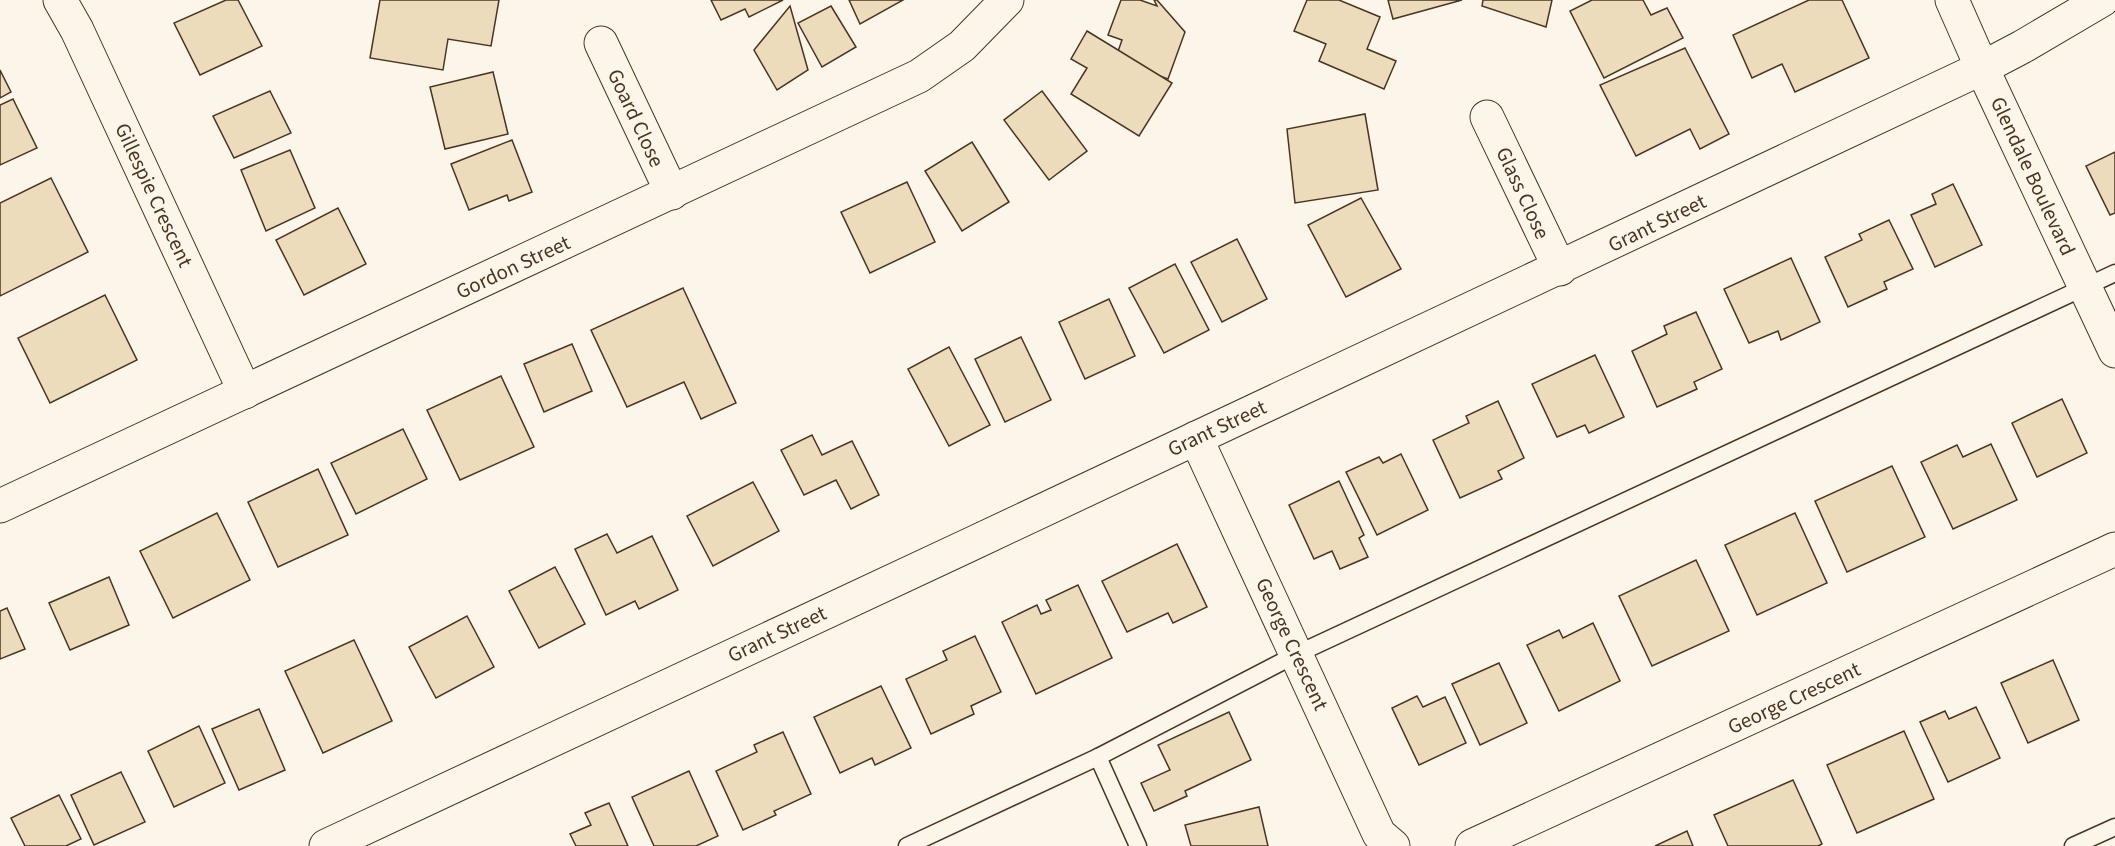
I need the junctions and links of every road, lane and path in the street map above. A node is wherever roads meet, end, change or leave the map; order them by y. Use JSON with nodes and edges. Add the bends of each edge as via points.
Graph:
{"nodes":[{"id":1,"x":60,"y":0,"type":"edge"},
{"id":2,"x":1006,"y":0,"type":"edge"},
{"id":3,"x":1952,"y":0,"type":"edge"},
{"id":4,"x":2102,"y":0,"type":"edge"},
{"id":5,"x":601,"y":43,"type":"dead end"},
{"id":6,"x":1982,"y":68,"type":"junction"},
{"id":7,"x":1487,"y":117,"type":"dead end"},
{"id":8,"x":672,"y":193,"type":"junction"},
{"id":9,"x":1560,"y":269,"type":"junction"},
{"id":10,"x":2115,"y":273,"type":"edge"},
{"id":11,"x":2086,"y":288,"type":"junction"},
{"id":12,"x":2115,"y":351,"type":"edge"},
{"id":13,"x":245,"y":392,"type":"junction"},
{"id":14,"x":1196,"y":438,"type":"junction"},
{"id":15,"x":0,"y":506,"type":"edge"},
{"id":16,"x":2115,"y":549,"type":"edge"},
{"id":17,"x":1297,"y":654,"type":"junction"},
{"id":18,"x":1098,"y":757,"type":"junction"},
{"id":19,"x":2115,"y":827,"type":"edge"},
{"id":20,"x":326,"y":846,"type":"edge"},
{"id":21,"x":907,"y":846,"type":"edge"},
{"id":22,"x":1138,"y":846,"type":"edge"},
{"id":23,"x":1393,"y":846,"type":"edge"},
{"id":24,"x":1473,"y":846,"type":"edge"},
{"id":25,"x":2073,"y":846,"type":"edge"}],
"edges":[{"from":1,"to":13,"type":"street","name":"Gillespie Crescent"},
{"from":2,"to":8,"type":"street","name":"Gordon Street","via":[[962,46],[919,76]]},
{"from":3,"to":6,"type":"street","name":"Glendale Boulevard"},
{"from":4,"to":6,"type":"street","name":"Grant Street"},
{"from":5,"to":8,"type":"street","name":"Goard Close"},
{"from":6,"to":9,"type":"street","name":"Grant Street"},
{"from":6,"to":11,"type":"street","name":"Glendale Boulevard"},
{"from":7,"to":9,"type":"street","name":"Glass Close"},
{"from":8,"to":13,"type":"street","name":"Gordon Street"},
{"from":9,"to":14,"type":"street","name":"Grant Street"},
{"from":10,"to":11,"type":"lane"},
{"from":11,"to":12,"type":"street","name":"Glendale Boulevard"},
{"from":11,"to":17,"type":"lane"},
{"from":13,"to":15,"type":"street","name":"Gordon Street"},
{"from":14,"to":17,"type":"street","name":"George Crescent"},
{"from":14,"to":20,"type":"street","name":"Grant Street"},
{"from":16,"to":24,"type":"street","name":"George Crescent"},
{"from":17,"to":18,"type":"lane"},
{"from":17,"to":23,"type":"street","name":"George Crescent","via":[[1379,834]]},
{"from":18,"to":21,"type":"lane"},
{"from":18,"to":22,"type":"lane"},
{"from":19,"to":25,"type":"lane"}]}
